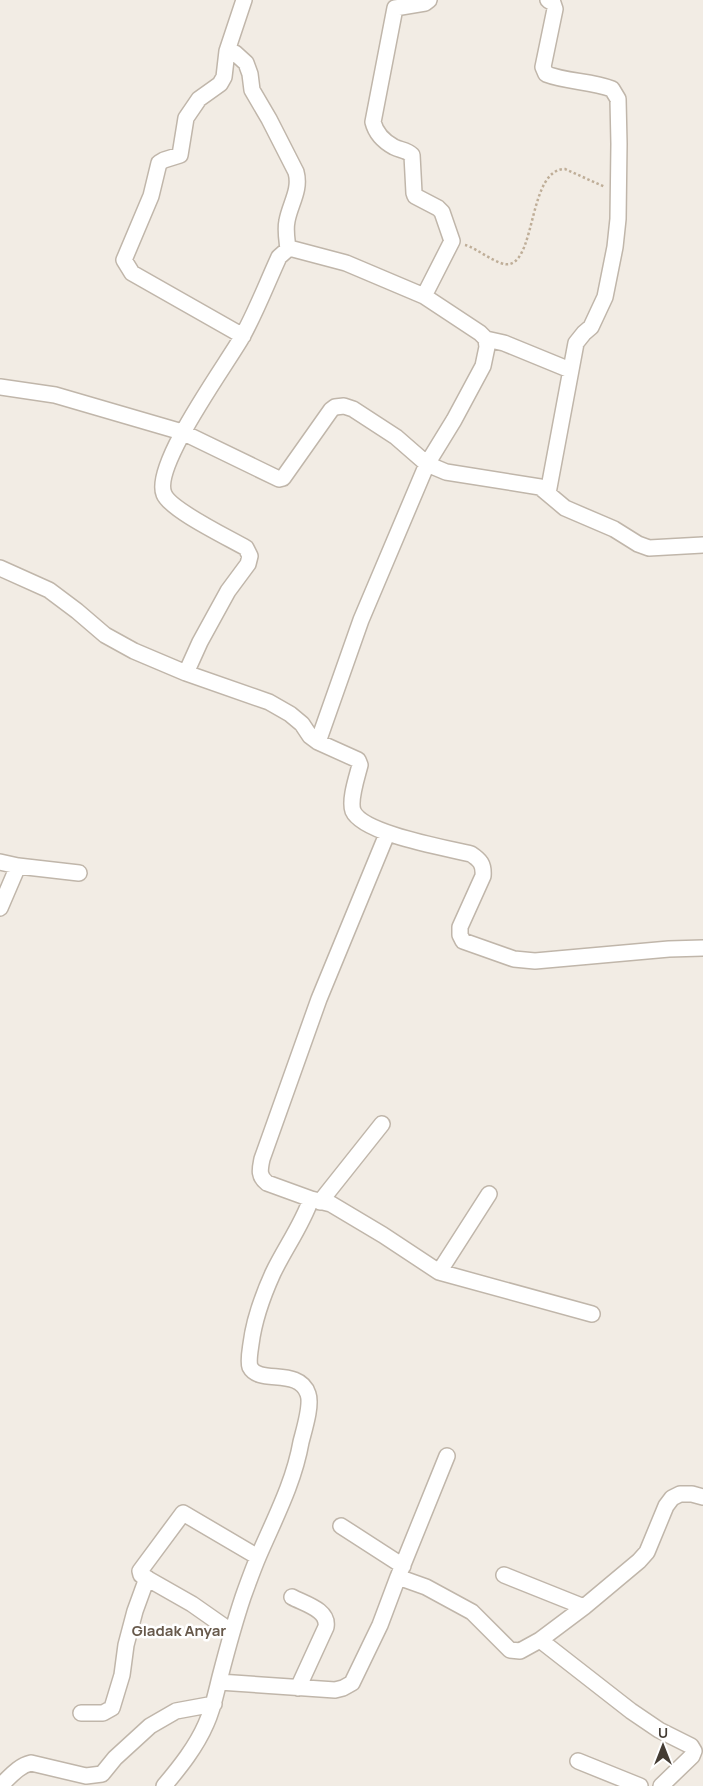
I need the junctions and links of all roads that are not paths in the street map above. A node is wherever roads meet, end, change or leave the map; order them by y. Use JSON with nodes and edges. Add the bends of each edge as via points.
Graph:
{"nodes":[{"id":1,"x":244,"y":0,"type":"edge"},
{"id":2,"x":429,"y":0,"type":"edge"},
{"id":3,"x":548,"y":0,"type":"edge"},
{"id":4,"x":395,"y":4,"type":"edge"},
{"id":5,"x":228,"y":50,"type":"junction"},
{"id":6,"x":288,"y":249,"type":"junction"},
{"id":7,"x":424,"y":296,"type":"junction"},
{"id":8,"x":243,"y":336,"type":"junction"},
{"id":9,"x":486,"y":339,"type":"junction"},
{"id":10,"x":570,"y":370,"type":"junction"},
{"id":11,"x":0,"y":387,"type":"edge"},
{"id":12,"x":182,"y":432,"type":"junction"},
{"id":13,"x":427,"y":464,"type":"junction"},
{"id":14,"x":548,"y":493,"type":"junction"},
{"id":15,"x":703,"y":544,"type":"edge"},
{"id":16,"x":0,"y":568,"type":"edge"},
{"id":17,"x":186,"y":673,"type":"junction"},
{"id":18,"x":318,"y":742,"type":"junction"},
{"id":19,"x":387,"y":834,"type":"junction"},
{"id":20,"x":0,"y":862,"type":"edge"},
{"id":21,"x":18,"y":866,"type":"junction"},
{"id":22,"x":79,"y":873,"type":"dead end"},
{"id":23,"x":0,"y":908,"type":"edge"},
{"id":24,"x":703,"y":948,"type":"edge"},
{"id":25,"x":382,"y":1124,"type":"dead end"},
{"id":26,"x":490,"y":1194,"type":"dead end"},
{"id":27,"x":316,"y":1200,"type":"junction"},
{"id":28,"x":439,"y":1272,"type":"junction"},
{"id":29,"x":592,"y":1314,"type":"dead end"},
{"id":30,"x":447,"y":1456,"type":"dead end"},
{"id":31,"x":703,"y":1497,"type":"edge"},
{"id":32,"x":342,"y":1526,"type":"dead end"},
{"id":33,"x":258,"y":1557,"type":"junction"},
{"id":34,"x":400,"y":1572,"type":"junction"},
{"id":35,"x":504,"y":1575,"type":"dead end"},
{"id":36,"x":147,"y":1578,"type":"junction"},
{"id":37,"x":292,"y":1597,"type":"dead end"},
{"id":38,"x":584,"y":1607,"type":"junction"},
{"id":39,"x":232,"y":1632,"type":"junction"},
{"id":40,"x":540,"y":1640,"type":"junction"},
{"id":41,"x":219,"y":1682,"type":"junction"},
{"id":42,"x":298,"y":1688,"type":"junction"},
{"id":43,"x":214,"y":1704,"type":"junction"},
{"id":44,"x":81,"y":1713,"type":"dead end"},
{"id":45,"x":578,"y":1761,"type":"dead end"},
{"id":46,"x":0,"y":1786,"type":"edge"},
{"id":47,"x":164,"y":1786,"type":"edge"},
{"id":48,"x":640,"y":1786,"type":"edge"},
{"id":49,"x":661,"y":1786,"type":"edge"}],
"edges":[{"from":1,"to":5,"type":"street"},
{"from":2,"to":4,"type":"street","via":[[425,3]]},
{"from":3,"to":10,"type":"street","via":[[555,9],[543,68],[546,74],[612,89],[618,99],[615,247],[605,297],[591,327],[576,343]]},
{"from":4,"to":7,"type":"street","via":[[373,122],[375,132],[412,155],[415,196],[442,212],[452,241]]},
{"from":5,"to":6,"type":"street","via":[[246,63],[252,90],[296,172],[296,193],[287,221]]},
{"from":5,"to":8,"type":"street","via":[[220,84],[199,99],[186,118],[180,155],[159,163],[151,196],[124,260],[132,273]]},
{"from":6,"to":7,"type":"street","via":[[346,263]]},
{"from":6,"to":8,"type":"street","via":[[278,257]]},
{"from":7,"to":9,"type":"street"},
{"from":8,"to":12,"type":"street"},
{"from":9,"to":10,"type":"street"},
{"from":9,"to":13,"type":"street","via":[[483,366]]},
{"from":10,"to":14,"type":"street"},
{"from":11,"to":12,"type":"street","via":[[55,394]]},
{"from":12,"to":13,"type":"street","via":[[279,479],[283,478],[331,410],[344,406],[396,437]]},
{"from":12,"to":17,"type":"street","via":[[164,479],[163,492],[167,500],[246,548],[250,556],[248,564],[228,590]]},
{"from":13,"to":14,"type":"street","via":[[446,472],[540,487]]},
{"from":13,"to":18,"type":"street","via":[[361,620]]},
{"from":14,"to":15,"type":"street","via":[[565,508],[649,548]]},
{"from":16,"to":17,"type":"street","via":[[49,590],[105,635]]},
{"from":17,"to":18,"type":"street","via":[[269,702],[290,714]]},
{"from":18,"to":19,"type":"street","via":[[358,760],[353,811],[358,818]]},
{"from":19,"to":24,"type":"street","via":[[471,854],[480,860],[483,876],[460,927],[463,941],[514,959],[535,961]]},
{"from":19,"to":27,"type":"street","via":[[319,999],[259,1172],[262,1180]]},
{"from":20,"to":21,"type":"street"},
{"from":21,"to":22,"type":"street"},
{"from":21,"to":23,"type":"street"},
{"from":25,"to":27,"type":"street"},
{"from":26,"to":28,"type":"street"},
{"from":27,"to":28,"type":"street","via":[[331,1204]]},
{"from":27,"to":33,"type":"street","via":[[270,1280],[260,1304],[251,1344],[249,1365],[253,1372],[299,1382],[308,1393],[309,1404],[300,1452],[288,1488]]},
{"from":28,"to":29,"type":"street"},
{"from":30,"to":34,"type":"street"},
{"from":31,"to":38,"type":"street","via":[[680,1494],[672,1498],[647,1552]]},
{"from":32,"to":34,"type":"street"},
{"from":33,"to":36,"type":"street","via":[[183,1513],[140,1571]]},
{"from":33,"to":39,"type":"street"},
{"from":34,"to":40,"type":"street","via":[[472,1612],[510,1650],[520,1651]]},
{"from":34,"to":42,"type":"street","via":[[352,1684],[334,1690]]},
{"from":35,"to":38,"type":"street"},
{"from":36,"to":39,"type":"street"},
{"from":36,"to":44,"type":"street","via":[[126,1645],[122,1675],[112,1708],[103,1713]]},
{"from":37,"to":42,"type":"street","via":[[316,1609],[327,1621]]},
{"from":38,"to":40,"type":"street"},
{"from":39,"to":41,"type":"street"},
{"from":40,"to":49,"type":"street","via":[[631,1712],[691,1746],[692,1756]]},
{"from":41,"to":42,"type":"street"},
{"from":41,"to":43,"type":"street"},
{"from":43,"to":46,"type":"street","via":[[176,1712],[150,1726],[98,1776],[31,1763],[24,1764]]},
{"from":43,"to":47,"type":"street","via":[[195,1746]]},
{"from":45,"to":48,"type":"street"}]}
